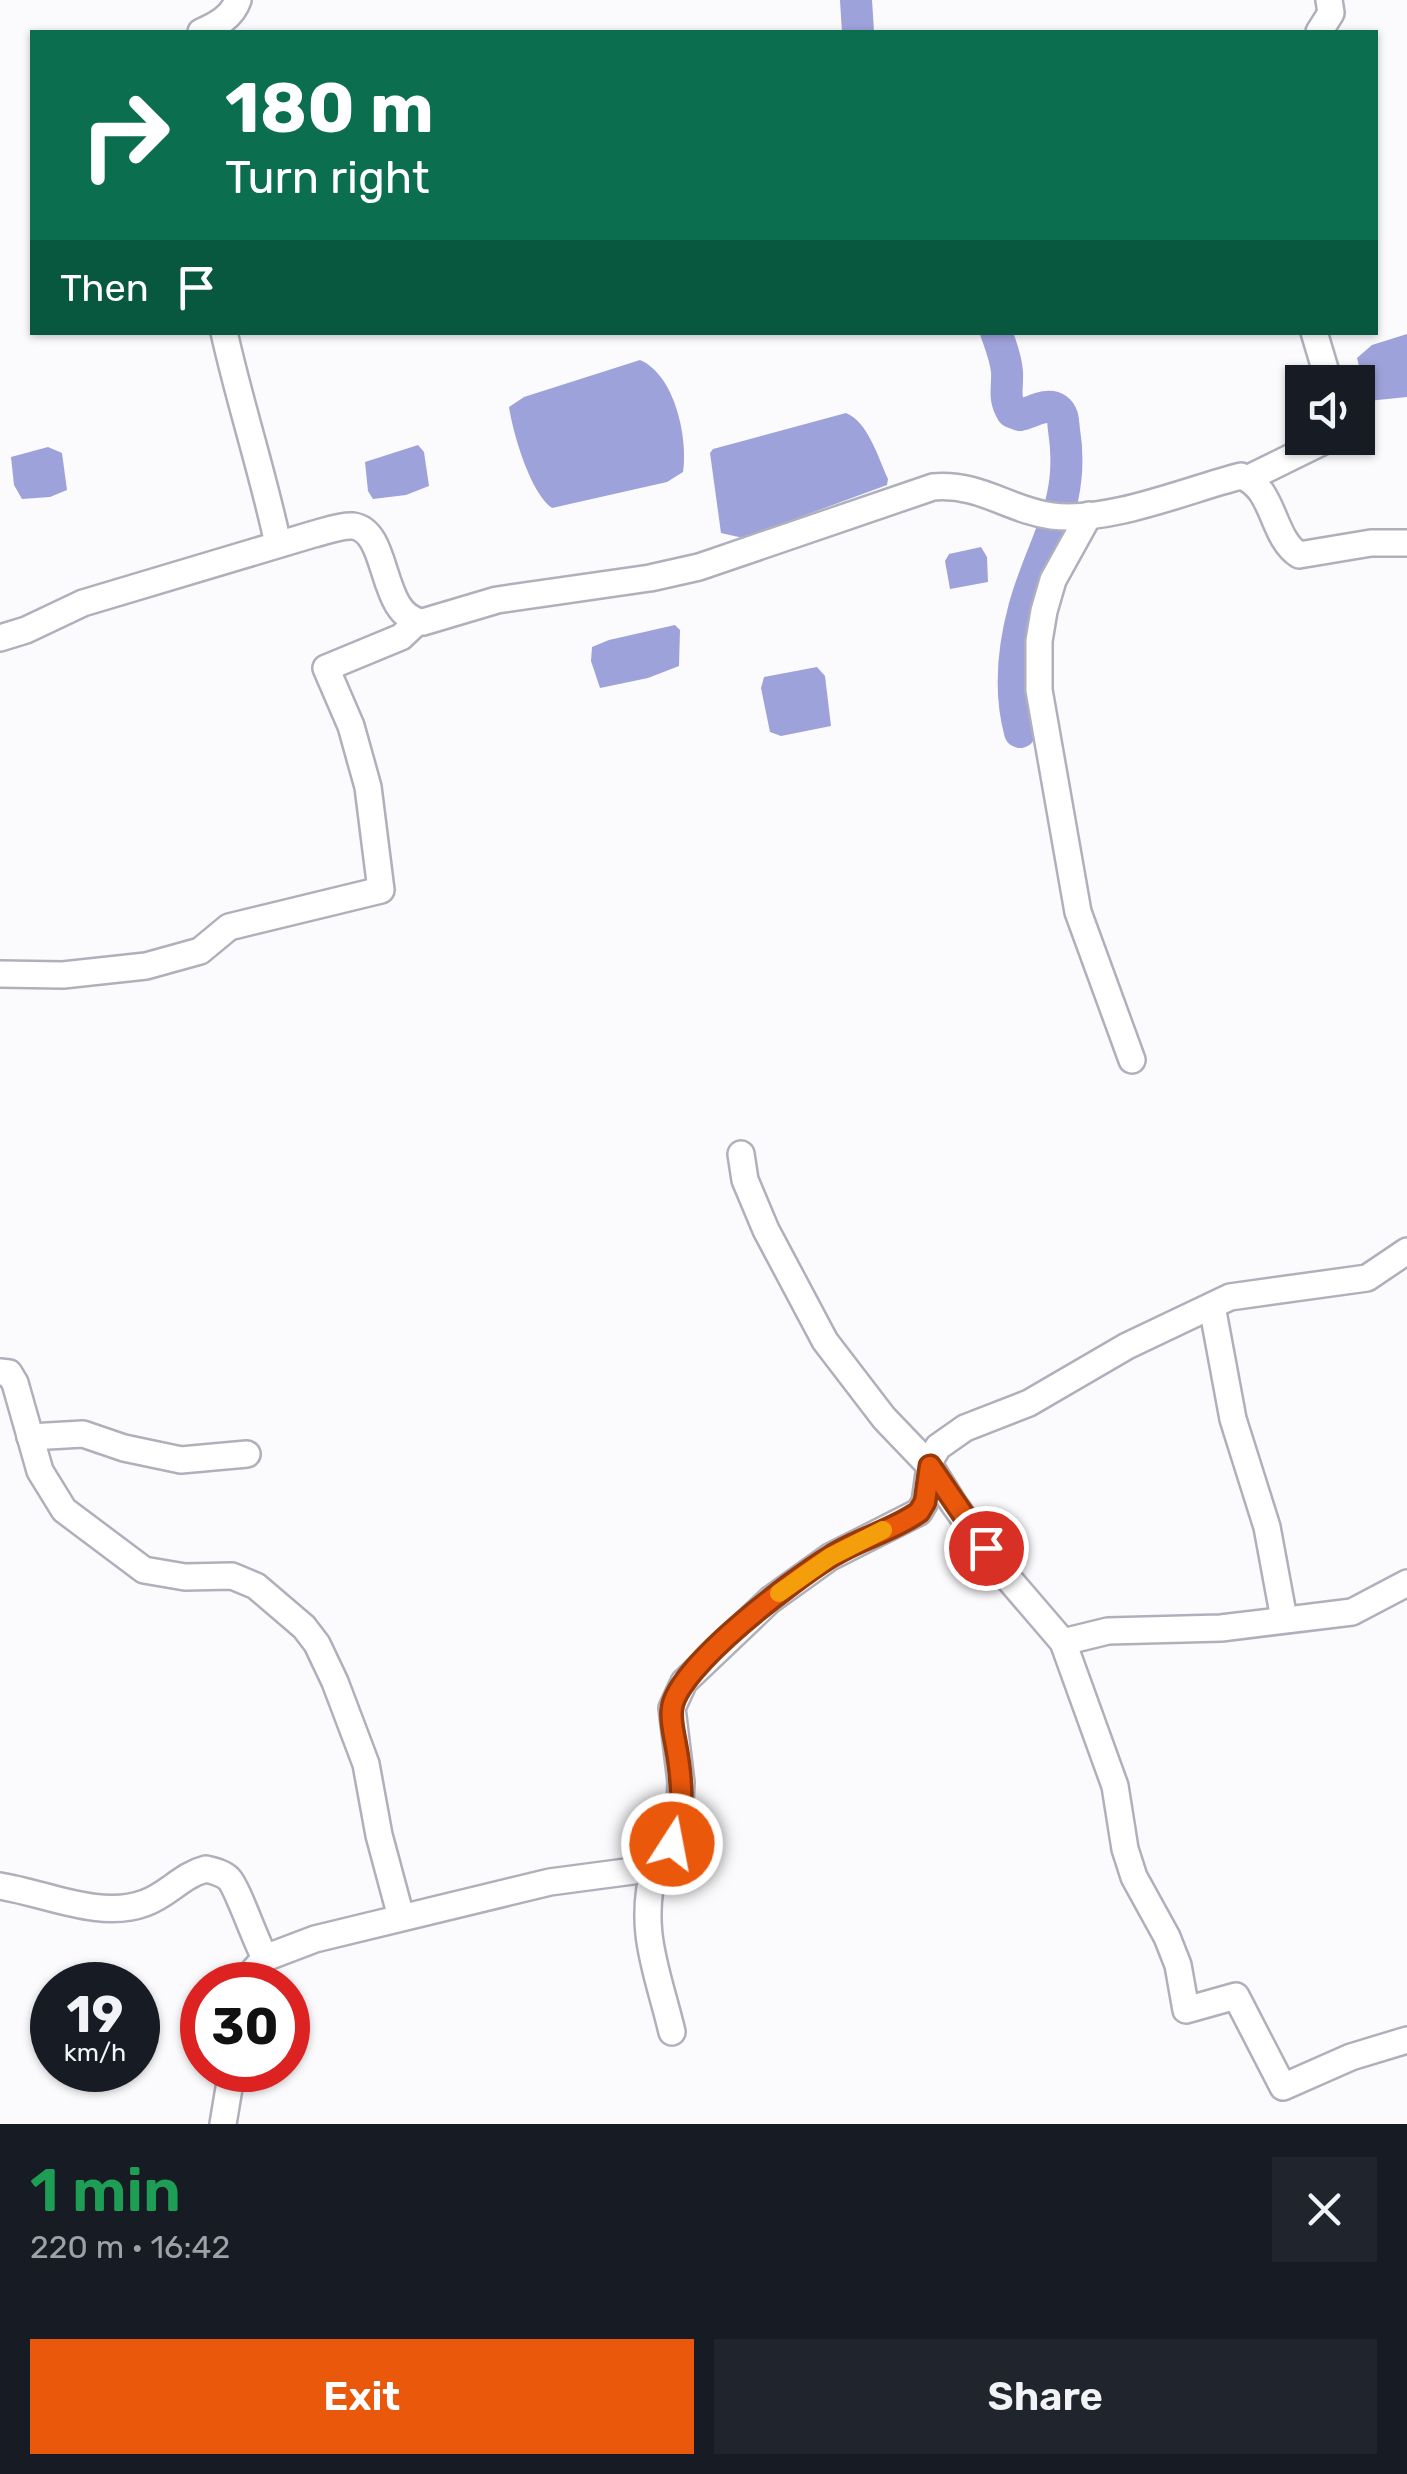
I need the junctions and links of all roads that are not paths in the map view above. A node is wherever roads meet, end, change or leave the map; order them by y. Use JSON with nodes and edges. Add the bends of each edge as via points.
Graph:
{"nodes":[{"id":1,"x":238,"y":0,"type":"edge"},
{"id":2,"x":1330,"y":0,"type":"edge"},
{"id":3,"x":205,"y":30,"type":"edge"},
{"id":4,"x":1321,"y":30,"type":"edge"},
{"id":5,"x":225,"y":335,"type":"edge"},
{"id":6,"x":1315,"y":335,"type":"edge"},
{"id":7,"x":1324,"y":365,"type":"edge"},
{"id":8,"x":1296,"y":455,"type":"edge"},
{"id":9,"x":1249,"y":478,"type":"junction"},
{"id":10,"x":1082,"y":516,"type":"junction"},
{"id":11,"x":1407,"y":543,"type":"edge"},
{"id":12,"x":278,"y":544,"type":"junction"},
{"id":13,"x":416,"y":622,"type":"junction"},
{"id":14,"x":0,"y":638,"type":"edge"},
{"id":15,"x":0,"y":974,"type":"edge"},
{"id":16,"x":1132,"y":1060,"type":"dead end"},
{"id":17,"x":741,"y":1154,"type":"dead end"},
{"id":18,"x":1407,"y":1251,"type":"edge"},
{"id":19,"x":1212,"y":1306,"type":"junction"},
{"id":20,"x":0,"y":1372,"type":"edge"},
{"id":21,"x":30,"y":1437,"type":"junction"},
{"id":22,"x":247,"y":1454,"type":"dead end"},
{"id":23,"x":930,"y":1466,"type":"junction"},
{"id":24,"x":1407,"y":1583,"type":"edge"},
{"id":25,"x":1284,"y":1619,"type":"junction"},
{"id":26,"x":1063,"y":1642,"type":"junction"},
{"id":27,"x":655,"y":1864,"type":"junction"},
{"id":28,"x":0,"y":1886,"type":"edge"},
{"id":29,"x":401,"y":1917,"type":"junction"},
{"id":30,"x":265,"y":1958,"type":"junction"},
{"id":31,"x":261,"y":1962,"type":"edge"},
{"id":32,"x":672,"y":2032,"type":"dead end"},
{"id":33,"x":1407,"y":2040,"type":"edge"},
{"id":34,"x":228,"y":2092,"type":"edge"},
{"id":35,"x":222,"y":2124,"type":"edge"}],
"edges":[{"from":1,"to":3,"type":"street"},
{"from":2,"to":4,"type":"street"},
{"from":5,"to":12,"type":"street"},
{"from":6,"to":7,"type":"street"},
{"from":8,"to":9,"type":"street"},
{"from":9,"to":10,"type":"street"},
{"from":9,"to":11,"type":"street","via":[[1289,549],[1299,555]]},
{"from":10,"to":13,"type":"street","via":[[1040,514],[978,490],[933,488],[699,566],[497,600]]},
{"from":10,"to":16,"type":"street","via":[[1044,611],[1039,690],[1078,912]]},
{"from":12,"to":13,"type":"street","via":[[340,527],[367,532],[390,592]]},
{"from":12,"to":14,"type":"street","via":[[71,606]]},
{"from":13,"to":15,"type":"street","via":[[401,637],[326,668],[352,726],[368,786],[382,890],[229,927],[200,951],[146,966]]},
{"from":17,"to":23,"type":"street","via":[[766,1230],[825,1341]]},
{"from":18,"to":19,"type":"street","via":[[1368,1278],[1248,1294]]},
{"from":19,"to":23,"type":"street","via":[[948,1438]]},
{"from":19,"to":25,"type":"street","via":[[1235,1429],[1267,1528]]},
{"from":20,"to":21,"type":"street","via":[[15,1383]]},
{"from":21,"to":22,"type":"street","via":[[83,1434],[181,1460]]},
{"from":21,"to":29,"type":"street","via":[[40,1471],[64,1510],[144,1570],[185,1578],[232,1576],[256,1586],[304,1627],[327,1662],[366,1764]]},
{"from":23,"to":26,"type":"street","via":[[1002,1571]]},
{"from":23,"to":27,"type":"street","via":[[919,1512],[830,1557],[770,1600],[684,1682],[672,1708],[679,1826]]},
{"from":24,"to":25,"type":"street","via":[[1352,1612]]},
{"from":25,"to":26,"type":"street","via":[[1108,1632]]},
{"from":26,"to":33,"type":"street","via":[[1115,1786],[1134,1877],[1168,1937],[1186,2010],[1236,1996],[1283,2087]]},
{"from":27,"to":29,"type":"street"},
{"from":27,"to":32,"type":"street","via":[[646,1895],[648,1935]]},
{"from":28,"to":30,"type":"street","via":[[121,1908],[150,1902],[206,1869],[229,1878]]},
{"from":29,"to":30,"type":"street"},
{"from":30,"to":31,"type":"street"},
{"from":34,"to":35,"type":"street"}]}
